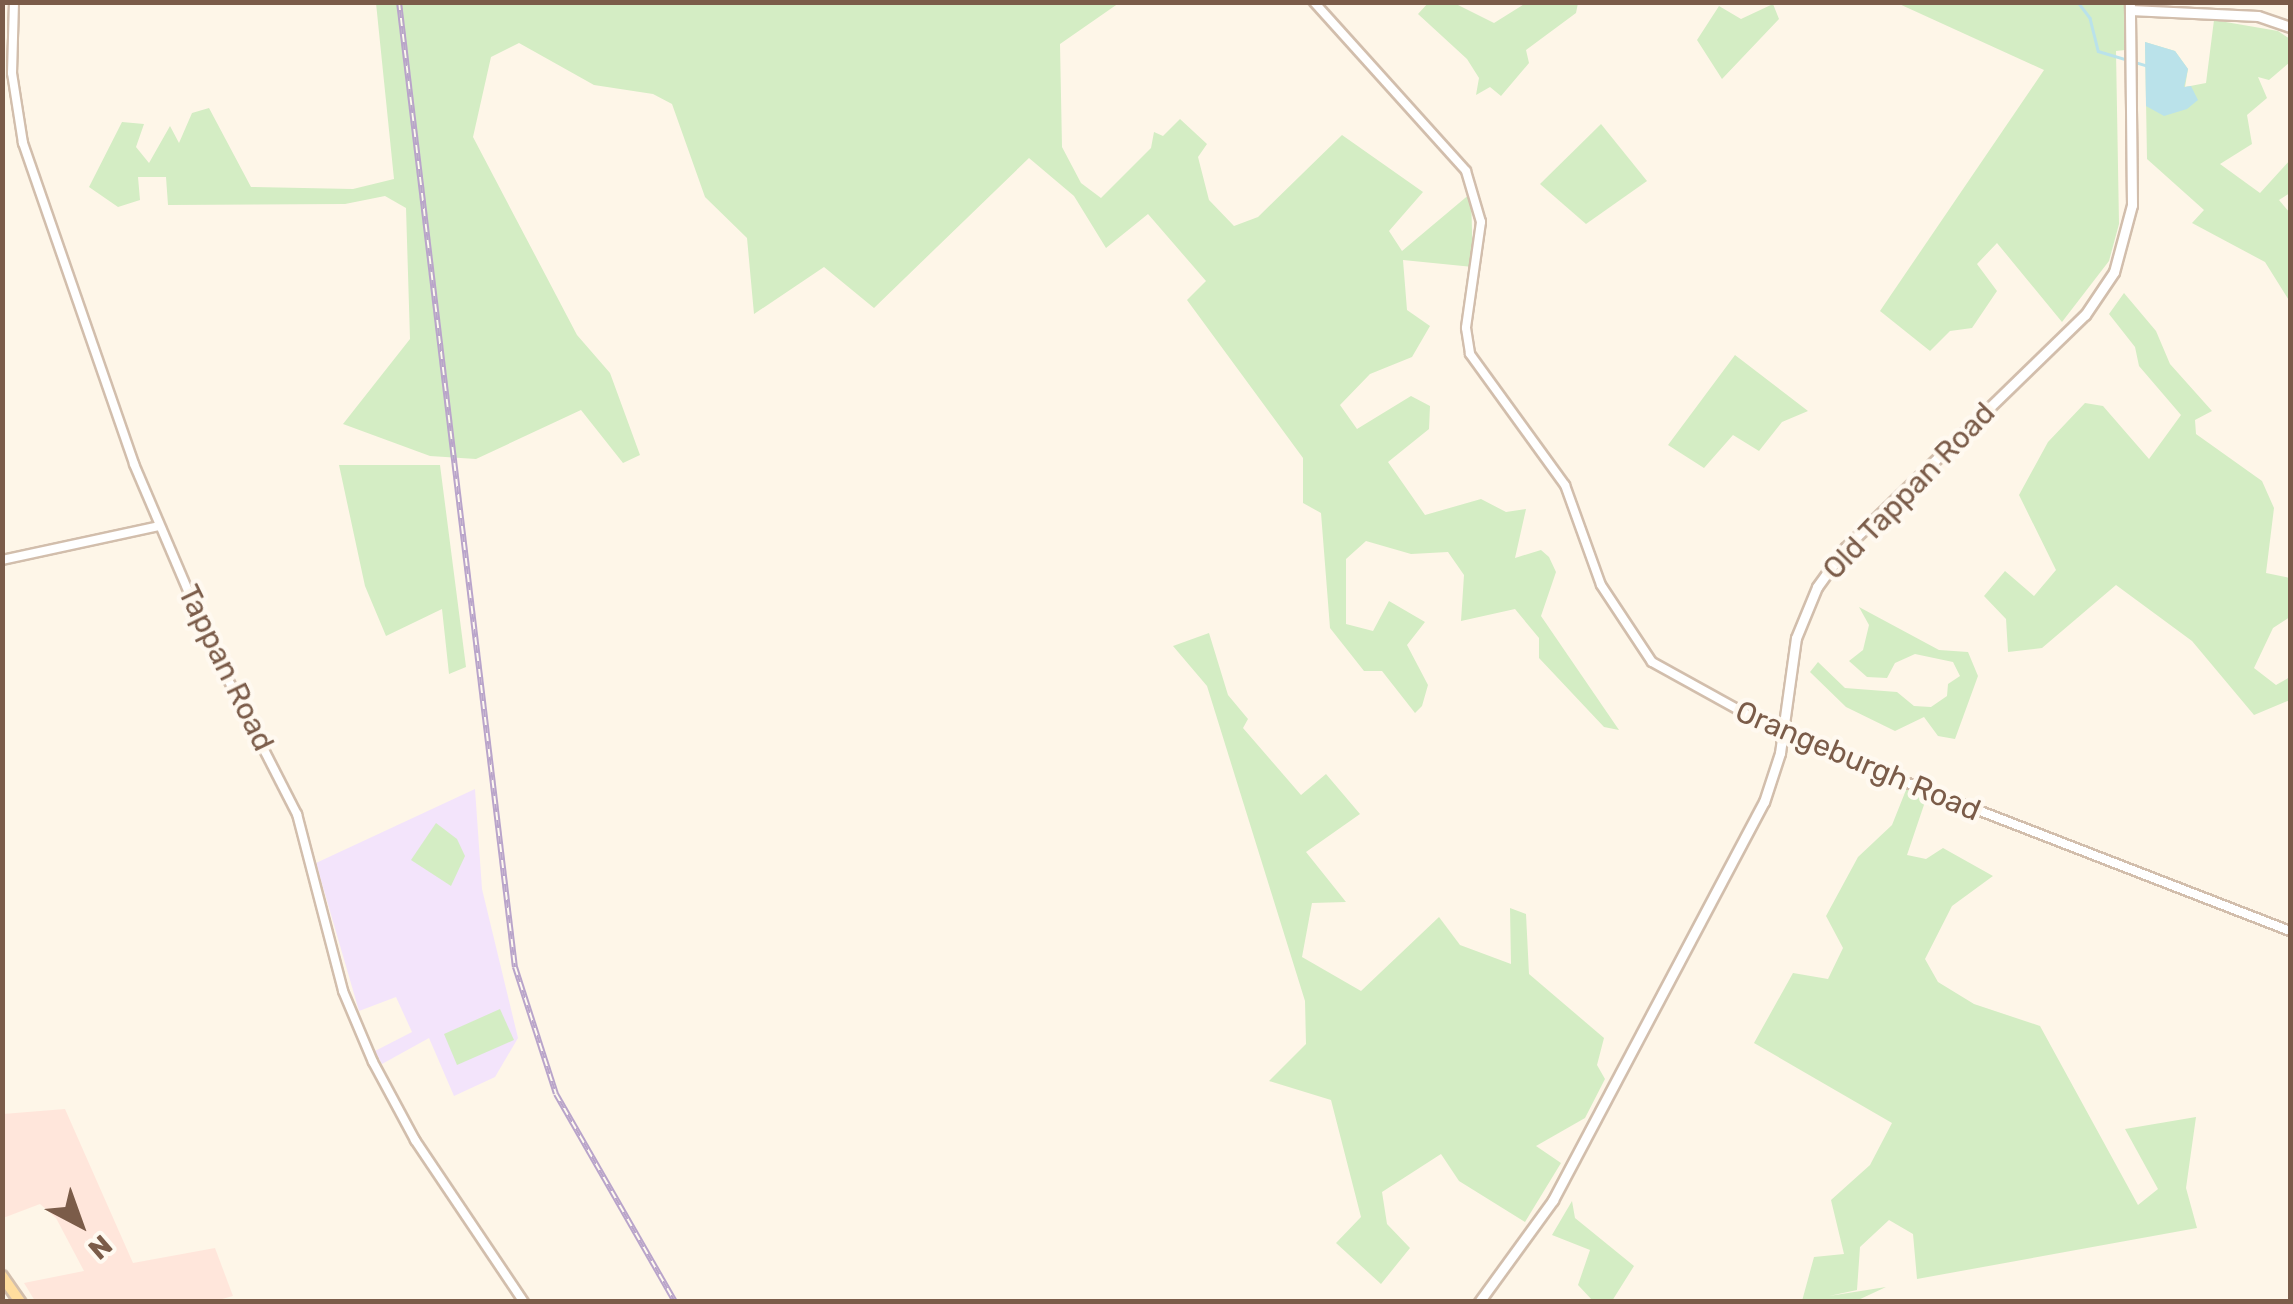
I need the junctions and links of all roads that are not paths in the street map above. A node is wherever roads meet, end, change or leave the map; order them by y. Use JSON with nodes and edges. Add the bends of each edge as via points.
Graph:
{"nodes":[{"id":1,"x":14,"y":2,"type":"edge"},
{"id":2,"x":1314,"y":2,"type":"edge"},
{"id":3,"x":2130,"y":6,"type":"edge"},
{"id":4,"x":2290,"y":28,"type":"edge"},
{"id":5,"x":158,"y":526,"type":"junction"},
{"id":6,"x":2,"y":560,"type":"edge"},
{"id":7,"x":1784,"y":735,"type":"junction"},
{"id":8,"x":2290,"y":931,"type":"edge"},
{"id":9,"x":2,"y":1276,"type":"edge"},
{"id":10,"x":20,"y":1302,"type":"edge"},
{"id":11,"x":524,"y":1302,"type":"edge"},
{"id":12,"x":1479,"y":1302,"type":"edge"}],
"edges":[{"from":1,"to":5,"type":"street","name":"Tappan Road","via":[[12,73],[23,143]]},
{"from":2,"to":7,"type":"street","name":"Orangeburgh Road","via":[[1466,171],[1481,222],[1466,328],[1470,354],[1564,484],[1602,585],[1635,643],[1662,670]]},
{"from":3,"to":4,"type":"main road","via":[[2258,16]]},
{"from":3,"to":7,"type":"main road","name":"Old Tappan Road","via":[[2132,205],[2114,272],[2085,315],[1827,571],[1796,638]]},
{"from":5,"to":6,"type":"street"},
{"from":5,"to":11,"type":"street","name":"Tappan Road","via":[[296,814],[343,991],[370,1057],[415,1140]]},
{"from":7,"to":8,"type":"street","name":"Orangeburgh Road"},
{"from":7,"to":12,"type":"main road","name":"Old Tappan Road","via":[[1764,802],[1602,1110],[1541,1221]]},
{"from":9,"to":10,"type":"main road"}]}
